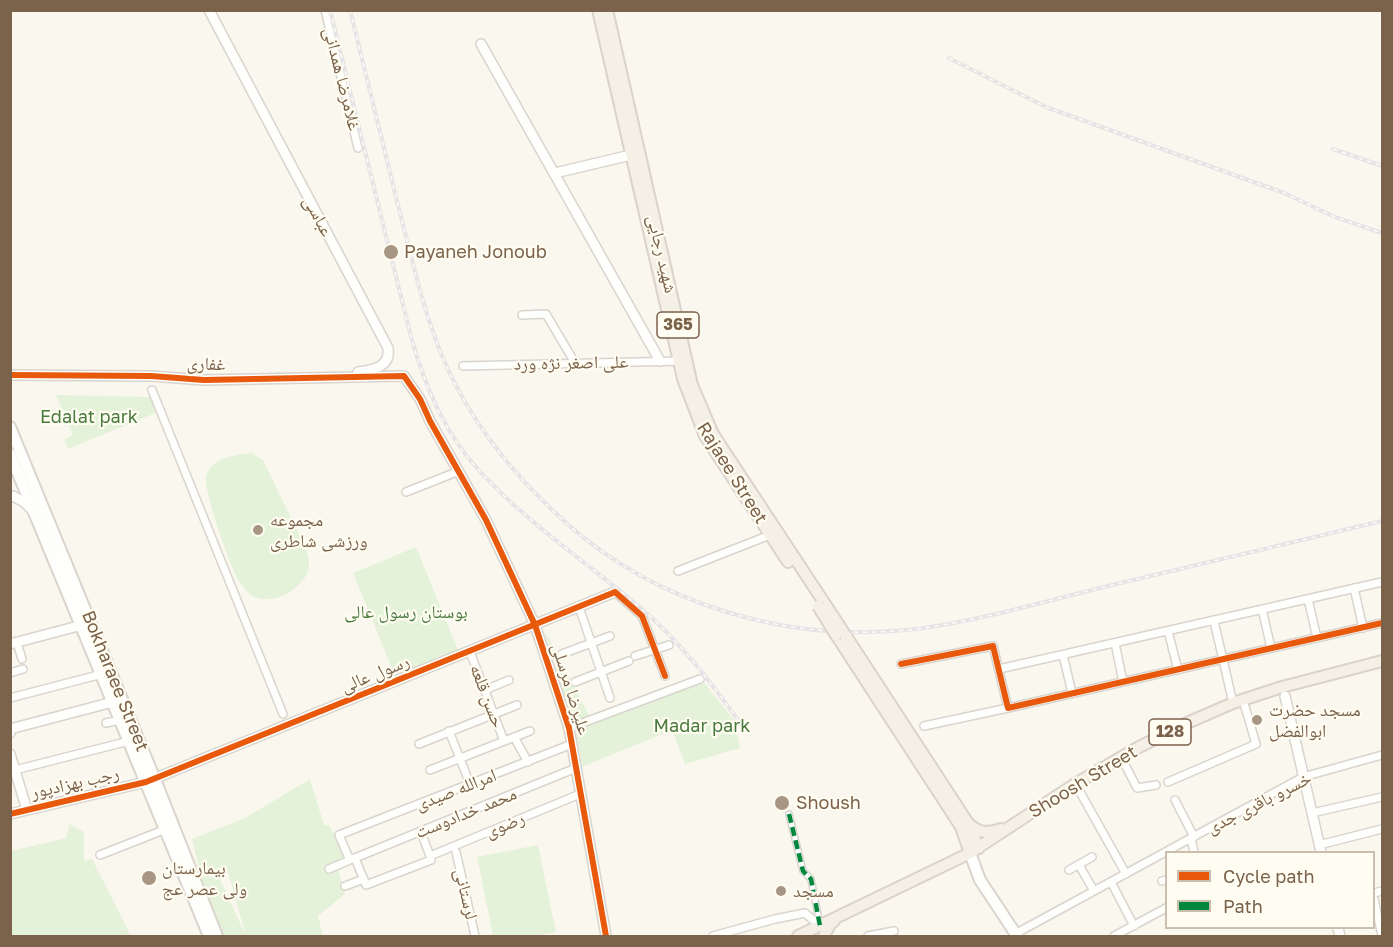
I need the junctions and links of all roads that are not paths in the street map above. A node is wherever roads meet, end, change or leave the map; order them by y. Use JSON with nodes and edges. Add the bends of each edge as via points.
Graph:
{"nodes":[{"id":1,"x":209,"y":10,"type":"edge"},
{"id":2,"x":325,"y":10,"type":"edge"},
{"id":3,"x":598,"y":10,"type":"edge"},
{"id":4,"x":607,"y":10,"type":"edge"},
{"id":5,"x":481,"y":44,"type":"dead end"},
{"id":6,"x":358,"y":148,"type":"dead end"},
{"id":7,"x":631,"y":155,"type":"junction"},
{"id":8,"x":555,"y":173,"type":"junction"},
{"id":9,"x":522,"y":315,"type":"dead end"},
{"id":10,"x":682,"y":360,"type":"junction"},
{"id":11,"x":660,"y":361,"type":"junction"},
{"id":12,"x":575,"y":363,"type":"junction"},
{"id":13,"x":463,"y":366,"type":"dead end"},
{"id":14,"x":10,"y":375,"type":"edge"},
{"id":15,"x":402,"y":375,"type":"joint"},
{"id":16,"x":320,"y":378,"type":"junction"},
{"id":17,"x":152,"y":390,"type":"dead end"},
{"id":18,"x":10,"y":427,"type":"edge"},
{"id":19,"x":10,"y":454,"type":"edge"},
{"id":20,"x":459,"y":471,"type":"junction"},
{"id":21,"x":406,"y":492,"type":"dead end"},
{"id":22,"x":10,"y":496,"type":"edge"},
{"id":23,"x":34,"y":512,"type":"junction"},
{"id":24,"x":770,"y":535,"type":"junction"},
{"id":25,"x":678,"y":572,"type":"dead end"},
{"id":26,"x":1383,"y":582,"type":"edge"},
{"id":27,"x":1354,"y":588,"type":"junction"},
{"id":28,"x":615,"y":592,"type":"joint"},
{"id":29,"x":1308,"y":599,"type":"junction"},
{"id":30,"x":822,"y":606,"type":"junction"},
{"id":31,"x":579,"y":607,"type":"junction"},
{"id":32,"x":1262,"y":609,"type":"junction"},
{"id":33,"x":1214,"y":621,"type":"junction"},
{"id":34,"x":1383,"y":623,"type":"edge"},
{"id":35,"x":86,"y":624,"type":"junction"},
{"id":36,"x":535,"y":625,"type":"junction"},
{"id":37,"x":1363,"y":628,"type":"junction"},
{"id":38,"x":1168,"y":631,"type":"junction"},
{"id":39,"x":841,"y":635,"type":"junction"},
{"id":40,"x":610,"y":636,"type":"dead end"},
{"id":41,"x":1317,"y":638,"type":"junction"},
{"id":42,"x":591,"y":642,"type":"junction"},
{"id":43,"x":14,"y":643,"type":"edge"},
{"id":44,"x":1115,"y":643,"type":"junction"},
{"id":45,"x":669,"y":645,"type":"dead end"},
{"id":46,"x":1271,"y":648,"type":"junction"},
{"id":47,"x":655,"y":650,"type":"junction"},
{"id":48,"x":470,"y":652,"type":"junction"},
{"id":49,"x":562,"y":654,"type":"dead end"},
{"id":50,"x":1063,"y":655,"type":"junction"},
{"id":51,"x":22,"y":659,"type":"dead end"},
{"id":52,"x":1222,"y":660,"type":"junction"},
{"id":53,"x":1383,"y":662,"type":"edge"},
{"id":54,"x":902,"y":664,"type":"dead end"},
{"id":55,"x":23,"y":669,"type":"dead end"},
{"id":56,"x":999,"y":669,"type":"junction"},
{"id":57,"x":1178,"y":669,"type":"junction"},
{"id":58,"x":10,"y":672,"type":"edge"},
{"id":59,"x":601,"y":672,"type":"junction"},
{"id":60,"x":102,"y":674,"type":"junction"},
{"id":61,"x":665,"y":676,"type":"dead end"},
{"id":62,"x":700,"y":679,"type":"dead end"},
{"id":63,"x":509,"y":680,"type":"dead end"},
{"id":64,"x":575,"y":682,"type":"dead end"},
{"id":65,"x":1123,"y":682,"type":"junction"},
{"id":66,"x":485,"y":690,"type":"junction"},
{"id":67,"x":1072,"y":693,"type":"junction"},
{"id":68,"x":1285,"y":696,"type":"dead end"},
{"id":69,"x":10,"y":698,"type":"edge"},
{"id":70,"x":610,"y":698,"type":"dead end"},
{"id":71,"x":113,"y":702,"type":"junction"},
{"id":72,"x":1238,"y":702,"type":"junction"},
{"id":73,"x":518,"y":705,"type":"dead end"},
{"id":74,"x":1008,"y":708,"type":"junction"},
{"id":75,"x":283,"y":714,"type":"dead end"},
{"id":76,"x":494,"y":714,"type":"junction"},
{"id":77,"x":120,"y":720,"type":"junction"},
{"id":78,"x":106,"y":723,"type":"dead end"},
{"id":79,"x":924,"y":726,"type":"dead end"},
{"id":80,"x":569,"y":728,"type":"junction"},
{"id":81,"x":530,"y":730,"type":"dead end"},
{"id":82,"x":10,"y":731,"type":"edge"},
{"id":83,"x":449,"y":731,"type":"junction"},
{"id":84,"x":514,"y":737,"type":"junction"},
{"id":85,"x":129,"y":741,"type":"junction"},
{"id":86,"x":504,"y":741,"type":"junction"},
{"id":87,"x":418,"y":744,"type":"dead end"},
{"id":88,"x":572,"y":744,"type":"junction"},
{"id":89,"x":1383,"y":755,"type":"edge"},
{"id":90,"x":1121,"y":757,"type":"junction"},
{"id":91,"x":11,"y":758,"type":"edge"},
{"id":92,"x":460,"y":758,"type":"junction"},
{"id":93,"x":528,"y":762,"type":"junction"},
{"id":94,"x":576,"y":768,"type":"junction"},
{"id":95,"x":15,"y":770,"type":"junction"},
{"id":96,"x":430,"y":770,"type":"dead end"},
{"id":97,"x":1304,"y":777,"type":"junction"},
{"id":98,"x":14,"y":781,"type":"edge"},
{"id":99,"x":150,"y":781,"type":"junction"},
{"id":100,"x":1168,"y":782,"type":"dead end"},
{"id":101,"x":470,"y":784,"type":"junction"},
{"id":102,"x":1156,"y":785,"type":"dead end"},
{"id":103,"x":1080,"y":792,"type":"dead end"},
{"id":104,"x":580,"y":794,"type":"junction"},
{"id":105,"x":1383,"y":797,"type":"edge"},
{"id":106,"x":1175,"y":800,"type":"dead end"},
{"id":107,"x":27,"y":810,"type":"junction"},
{"id":108,"x":1312,"y":813,"type":"junction"},
{"id":109,"x":10,"y":814,"type":"edge"},
{"id":110,"x":789,"y":814,"type":"dead end"},
{"id":111,"x":968,"y":823,"type":"junction"},
{"id":112,"x":1010,"y":827,"type":"junction"},
{"id":113,"x":166,"y":829,"type":"junction"},
{"id":114,"x":1383,"y":829,"type":"edge"},
{"id":115,"x":421,"y":832,"type":"junction"},
{"id":116,"x":970,"y":837,"type":"junction"},
{"id":117,"x":1193,"y":838,"type":"junction"},
{"id":118,"x":177,"y":847,"type":"junction"},
{"id":119,"x":1320,"y":849,"type":"edge"},
{"id":120,"x":1169,"y":851,"type":"edge"},
{"id":121,"x":1194,"y":851,"type":"edge"},
{"id":122,"x":456,"y":852,"type":"dead end"},
{"id":123,"x":1165,"y":853,"type":"edge"},
{"id":124,"x":974,"y":854,"type":"junction"},
{"id":125,"x":100,"y":855,"type":"dead end"},
{"id":126,"x":430,"y":856,"type":"junction"},
{"id":127,"x":1092,"y":857,"type":"dead end"},
{"id":128,"x":353,"y":859,"type":"junction"},
{"id":129,"x":1079,"y":865,"type":"junction"},
{"id":130,"x":329,"y":869,"type":"dead end"},
{"id":131,"x":1069,"y":870,"type":"dead end"},
{"id":132,"x":1126,"y":874,"type":"junction"},
{"id":133,"x":365,"y":882,"type":"junction"},
{"id":134,"x":1111,"y":882,"type":"junction"},
{"id":135,"x":345,"y":885,"type":"dead end"},
{"id":136,"x":1094,"y":891,"type":"junction"},
{"id":137,"x":1375,"y":904,"type":"edge"},
{"id":138,"x":1165,"y":909,"type":"edge"},
{"id":139,"x":1134,"y":926,"type":"junction"},
{"id":140,"x":822,"y":931,"type":"edge"},
{"id":141,"x":894,"y":931,"type":"dead end"},
{"id":142,"x":1016,"y":935,"type":"edge"},
{"id":143,"x":208,"y":936,"type":"edge"},
{"id":144,"x":217,"y":936,"type":"edge"},
{"id":145,"x":475,"y":936,"type":"edge"},
{"id":146,"x":606,"y":936,"type":"edge"},
{"id":147,"x":713,"y":936,"type":"edge"},
{"id":148,"x":798,"y":936,"type":"edge"},
{"id":149,"x":868,"y":936,"type":"edge"},
{"id":150,"x":1114,"y":936,"type":"edge"},
{"id":151,"x":1382,"y":936,"type":"edge"}],
"edges":[{"from":1,"to":16,"type":"street","name":"عباسی","via":[[388,348],[387,359],[374,370]]},
{"from":2,"to":6,"type":"street","name":"غلامرضا همدانی"},
{"from":3,"to":7,"type":"main road","name":"Rajaee Street","number":"365"},
{"from":4,"to":10,"type":"main road","name":"شهید رجایی","number":"365"},
{"from":5,"to":8,"type":"street"},
{"from":7,"to":8,"type":"street"},
{"from":7,"to":10,"type":"main road","name":"Rajaee Street","number":"365"},
{"from":8,"to":11,"type":"street"},
{"from":9,"to":12,"type":"street","via":[[546,314]]},
{"from":10,"to":11,"type":"street","name":"علی اصغر نژه ورد"},
{"from":10,"to":24,"type":"main road","name":"Rajaee Street","number":"365","via":[[683,379],[705,436]]},
{"from":10,"to":30,"type":"main road","name":"شهید رجایی","number":"365","via":[[713,434]]},
{"from":11,"to":12,"type":"street","name":"علی اصغر نژه ورد"},
{"from":12,"to":13,"type":"street","name":"علی اصغر نژه ورد"},
{"from":14,"to":16,"type":"street","name":"غفاری","via":[[204,380]]},
{"from":15,"to":16,"type":"street","name":"غفاری"},
{"from":15,"to":20,"type":"street","name":"علیرضا مرسلی","via":[[420,399]]},
{"from":17,"to":75,"type":"street"},
{"from":18,"to":35,"type":"main road","name":"Bokharaee Street"},
{"from":19,"to":23,"type":"main road","name":"Bokharaee Street"},
{"from":20,"to":21,"type":"street"},
{"from":20,"to":36,"type":"street","name":"علیرضا مرسلی"},
{"from":22,"to":23,"type":"street"},
{"from":23,"to":35,"type":"main road","name":"Bokharaee Street"},
{"from":24,"to":25,"type":"street"},
{"from":24,"to":30,"type":"main road","name":"Rajaee Street","number":"365"},
{"from":26,"to":27,"type":"street"},
{"from":27,"to":29,"type":"street"},
{"from":27,"to":37,"type":"street"},
{"from":28,"to":31,"type":"street","name":"رسول عالی"},
{"from":28,"to":47,"type":"street","via":[[642,616]]},
{"from":29,"to":32,"type":"street"},
{"from":29,"to":41,"type":"street"},
{"from":30,"to":39,"type":"main road","name":"Rajaee Street","number":"365","bridge":true},
{"from":31,"to":36,"type":"street","name":"رسول عالی"},
{"from":31,"to":42,"type":"street"},
{"from":32,"to":33,"type":"street"},
{"from":32,"to":46,"type":"street"},
{"from":33,"to":38,"type":"street"},
{"from":33,"to":52,"type":"street"},
{"from":34,"to":37,"type":"street"},
{"from":35,"to":43,"type":"street"},
{"from":35,"to":60,"type":"main road","name":"Bokharaee Street"},
{"from":35,"to":99,"type":"main road","name":"Bokharaee Street"},
{"from":36,"to":48,"type":"street","name":"رسول عالی"},
{"from":36,"to":80,"type":"street","name":"علیرضا مرسلی"},
{"from":37,"to":41,"type":"street"},
{"from":38,"to":44,"type":"street"},
{"from":38,"to":57,"type":"street"},
{"from":39,"to":111,"type":"main road","name":"Rajaee Street","number":"365"},
{"from":39,"to":116,"type":"main road","name":"Rajaee Street","number":"365"},
{"from":40,"to":42,"type":"street"},
{"from":41,"to":46,"type":"street"},
{"from":42,"to":49,"type":"street"},
{"from":42,"to":59,"type":"street"},
{"from":43,"to":51,"type":"street"},
{"from":44,"to":50,"type":"street"},
{"from":44,"to":65,"type":"street"},
{"from":45,"to":47,"type":"street"},
{"from":46,"to":52,"type":"street"},
{"from":47,"to":59,"type":"street"},
{"from":47,"to":61,"type":"street"},
{"from":48,"to":66,"type":"street","name":"حسن قلعه"},
{"from":48,"to":99,"type":"street","name":"رسول عالی"},
{"from":50,"to":56,"type":"street"},
{"from":50,"to":67,"type":"street"},
{"from":52,"to":57,"type":"street"},
{"from":52,"to":72,"type":"street"},
{"from":53,"to":72,"type":"main road","name":"Shoosh Street","number":"128"},
{"from":54,"to":56,"type":"street","via":[[993,646]]},
{"from":55,"to":58,"type":"street"},
{"from":56,"to":74,"type":"street"},
{"from":57,"to":65,"type":"street"},
{"from":59,"to":64,"type":"street"},
{"from":59,"to":70,"type":"street"},
{"from":60,"to":69,"type":"street"},
{"from":60,"to":71,"type":"main road","name":"Bokharaee Street"},
{"from":62,"to":80,"type":"street"},
{"from":63,"to":66,"type":"street"},
{"from":65,"to":67,"type":"street"},
{"from":66,"to":76,"type":"street","name":"حسن قلعه"},
{"from":67,"to":74,"type":"street"},
{"from":68,"to":97,"type":"street"},
{"from":71,"to":77,"type":"main road","name":"Bokharaee Street"},
{"from":71,"to":82,"type":"street"},
{"from":72,"to":90,"type":"main road","name":"Shoosh Street","number":"128"},
{"from":72,"to":100,"type":"street","via":[[1256,744]]},
{"from":73,"to":76,"type":"street"},
{"from":74,"to":79,"type":"street"},
{"from":76,"to":83,"type":"street"},
{"from":76,"to":86,"type":"street","name":"حسن قلعه"},
{"from":77,"to":78,"type":"street"},
{"from":77,"to":85,"type":"main road","name":"Bokharaee Street"},
{"from":80,"to":88,"type":"street","name":"علیرضا مرسلی"},
{"from":81,"to":84,"type":"street"},
{"from":83,"to":87,"type":"street"},
{"from":83,"to":92,"type":"street"},
{"from":84,"to":86,"type":"street"},
{"from":84,"to":93,"type":"street"},
{"from":85,"to":95,"type":"street"},
{"from":85,"to":99,"type":"main road","name":"Bokharaee Street"},
{"from":86,"to":92,"type":"street"},
{"from":88,"to":93,"type":"street","name":"امرالله صیدی"},
{"from":88,"to":94,"type":"street","name":"علیرضا مرسلی"},
{"from":89,"to":97,"type":"street","name":"خسرو باقری جدی"},
{"from":90,"to":102,"type":"street","via":[[1137,788]]},
{"from":90,"to":112,"type":"main road","name":"Shoosh Street","number":"128"},
{"from":91,"to":95,"type":"street"},
{"from":92,"to":96,"type":"street"},
{"from":92,"to":101,"type":"street"},
{"from":93,"to":101,"type":"street","name":"امرالله صیدی"},
{"from":94,"to":104,"type":"street","name":"علیرضا مرسلی"},
{"from":94,"to":115,"type":"street","name":"محمد خدادوست"},
{"from":95,"to":98,"type":"street"},
{"from":97,"to":108,"type":"street"},
{"from":97,"to":117,"type":"street","name":"خسرو باقری جدی"},
{"from":98,"to":107,"type":"street"},
{"from":99,"to":107,"type":"street","name":"رجب بهزادپور"},
{"from":99,"to":113,"type":"main road","name":"Bokharaee Street"},
{"from":99,"to":118,"type":"main road","name":"Bokharaee Street"},
{"from":101,"to":128,"type":"street","name":"امرالله صیدی","via":[[339,835]]},
{"from":103,"to":132,"type":"street"},
{"from":104,"to":126,"type":"street","name":"رضوی"},
{"from":104,"to":146,"type":"street","name":"علیرضا مرسلی"},
{"from":105,"to":108,"type":"street"},
{"from":106,"to":117,"type":"street"},
{"from":107,"to":109,"type":"street","name":"رجب بهزادپور"},
{"from":108,"to":119,"type":"street"},
{"from":110,"to":140,"type":"street","via":[[803,871],[811,879]]},
{"from":111,"to":112,"type":"main road","via":[[982,832]]},
{"from":111,"to":116,"type":"main road","number":"365"},
{"from":112,"to":124,"type":"main road","name":"Shoosh Street","number":"128"},
{"from":113,"to":118,"type":"main road","name":"Bokharaee Street"},
{"from":113,"to":125,"type":"street"},
{"from":114,"to":119,"type":"street"},
{"from":115,"to":126,"type":"street"},
{"from":115,"to":128,"type":"street","name":"محمد خدادوست"},
{"from":116,"to":124,"type":"main road","number":"365"},
{"from":117,"to":120,"type":"street","name":"خسرو باقری جدی"},
{"from":117,"to":121,"type":"street"},
{"from":118,"to":143,"type":"main road","name":"Bokharaee Street"},
{"from":118,"to":144,"type":"main road","name":"Bokharaee Street"},
{"from":122,"to":145,"type":"street","name":"لرستانی"},
{"from":123,"to":132,"type":"street","name":"خسرو باقری جدی"},
{"from":124,"to":140,"type":"main road","name":"Shoosh Street","number":"128","via":[[839,918]]},
{"from":124,"to":142,"type":"main road","via":[[980,880]]},
{"from":126,"to":133,"type":"street","name":"رضوی","via":[[432,860]]},
{"from":127,"to":129,"type":"street"},
{"from":128,"to":130,"type":"street","name":"محمد خدادوست"},
{"from":128,"to":133,"type":"street"},
{"from":129,"to":131,"type":"street"},
{"from":129,"to":136,"type":"street"},
{"from":132,"to":134,"type":"street","name":"خسرو باقری جدی"},
{"from":133,"to":135,"type":"street"},
{"from":134,"to":136,"type":"street","name":"خسرو باقری جدی"},
{"from":134,"to":139,"type":"street"},
{"from":136,"to":142,"type":"street","name":"خسرو باقری جدی"},
{"from":137,"to":151,"type":"street"},
{"from":138,"to":139,"type":"street"},
{"from":139,"to":150,"type":"street"},
{"from":140,"to":147,"type":"street","via":[[805,913]]},
{"from":140,"to":148,"type":"main road"},
{"from":141,"to":149,"type":"street"}]}
